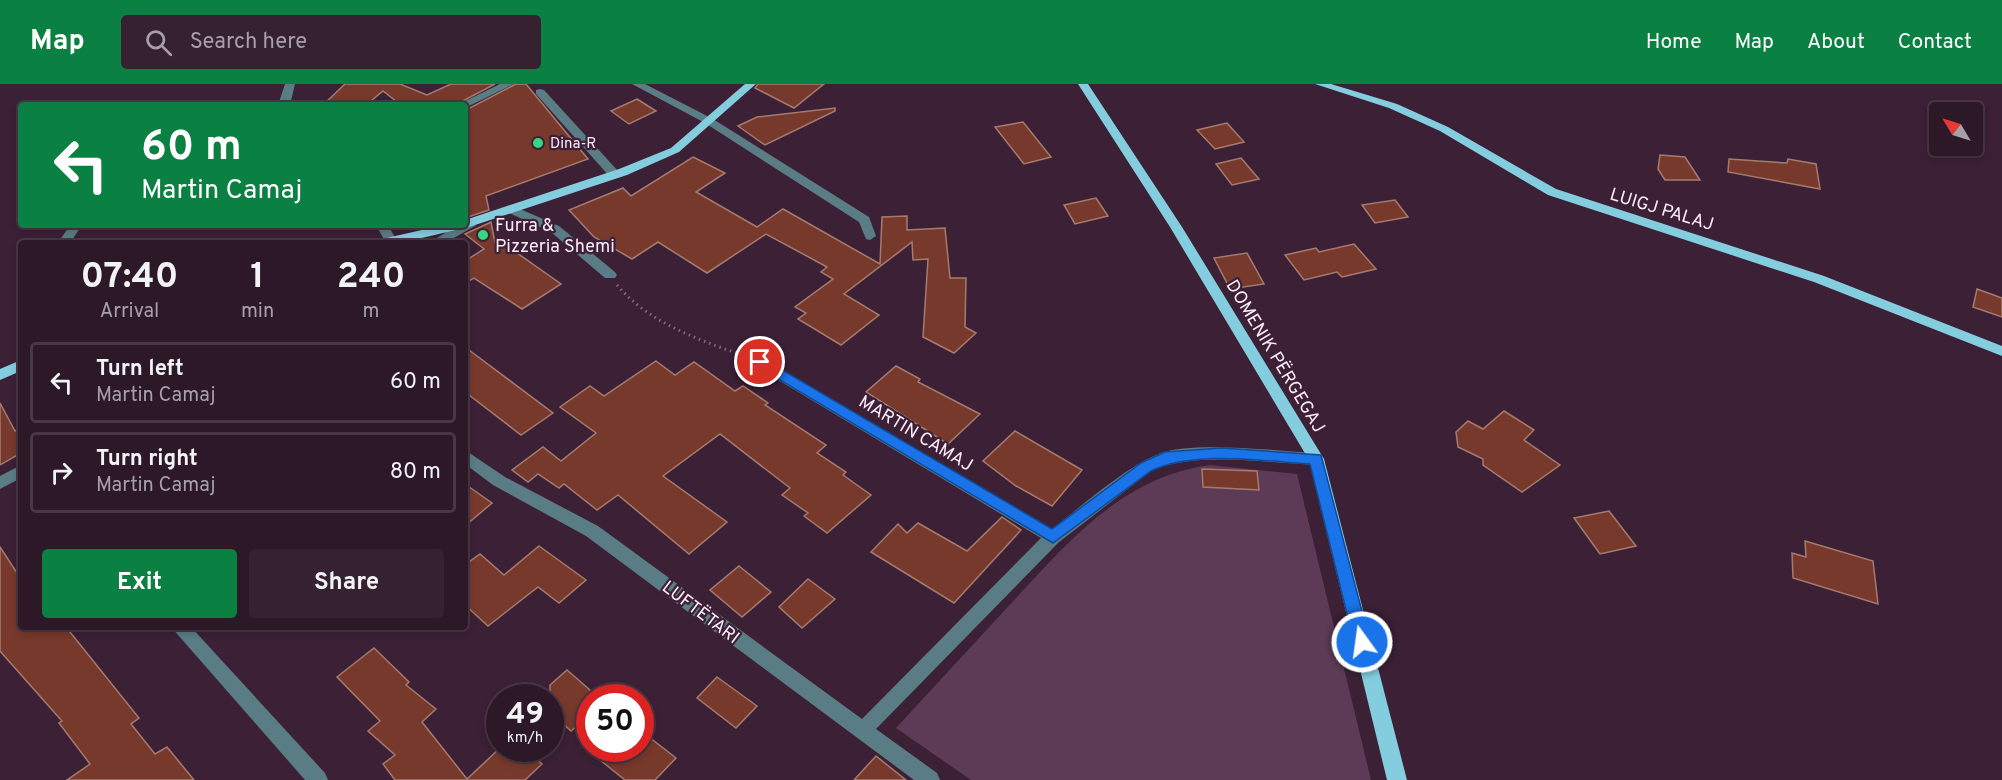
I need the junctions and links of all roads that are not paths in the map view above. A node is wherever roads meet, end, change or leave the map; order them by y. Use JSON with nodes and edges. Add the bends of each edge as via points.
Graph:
{"nodes":[{"id":1,"x":290,"y":84,"type":"edge"},
{"id":2,"x":509,"y":84,"type":"edge"},
{"id":3,"x":637,"y":84,"type":"edge"},
{"id":4,"x":751,"y":84,"type":"edge"},
{"id":5,"x":1083,"y":84,"type":"edge"},
{"id":6,"x":1320,"y":84,"type":"edge"},
{"id":7,"x":1339,"y":86,"type":"edge"},
{"id":8,"x":540,"y":92,"type":"dead end"},
{"id":9,"x":285,"y":102,"type":"edge"},
{"id":10,"x":468,"y":103,"type":"edge"},
{"id":11,"x":709,"y":122,"type":"junction"},
{"id":12,"x":614,"y":174,"type":"junction"},
{"id":13,"x":511,"y":209,"type":"junction"},
{"id":14,"x":468,"y":223,"type":"edge"},
{"id":15,"x":448,"y":228,"type":"edge"},
{"id":16,"x":459,"y":228,"type":"edge"},
{"id":17,"x":870,"y":236,"type":"dead end"},
{"id":18,"x":395,"y":240,"type":"edge"},
{"id":19,"x":440,"y":240,"type":"edge"},
{"id":20,"x":610,"y":275,"type":"road end"},
{"id":21,"x":2002,"y":351,"type":"edge"},
{"id":22,"x":760,"y":362,"type":"road end"},
{"id":23,"x":18,"y":366,"type":"edge"},
{"id":24,"x":0,"y":375,"type":"edge"},
{"id":25,"x":468,"y":458,"type":"edge"},
{"id":26,"x":1316,"y":459,"type":"junction"},
{"id":27,"x":18,"y":473,"type":"edge"},
{"id":28,"x":0,"y":483,"type":"edge"},
{"id":29,"x":1053,"y":537,"type":"junction"},
{"id":30,"x":183,"y":630,"type":"edge"},
{"id":31,"x":862,"y":731,"type":"junction"},
{"id":32,"x":318,"y":780,"type":"edge"},
{"id":33,"x":930,"y":780,"type":"edge"},
{"id":34,"x":1397,"y":780,"type":"edge"}],
"edges":[{"from":1,"to":9,"type":"street"},
{"from":2,"to":10,"type":"street"},
{"from":3,"to":11,"type":"street"},
{"from":4,"to":11,"type":"main road"},
{"from":5,"to":26,"type":"main road","name":"DOMENIK PËRGEGAJ","via":[[1176,227]]},
{"from":6,"to":7,"type":"main road","name":"LUIGJ PALAJ"},
{"from":7,"to":21,"type":"main road","name":"LUIGJ PALAJ","via":[[1444,129],[1552,192],[1819,279]]},
{"from":8,"to":12,"type":"street"},
{"from":11,"to":12,"type":"main road","via":[[675,150]]},
{"from":11,"to":17,"type":"street","via":[[865,219]]},
{"from":12,"to":13,"type":"main road"},
{"from":13,"to":14,"type":"main road"},
{"from":13,"to":20,"type":"street","via":[[555,229]]},
{"from":15,"to":18,"type":"main road"},
{"from":16,"to":19,"type":"street"},
{"from":22,"to":29,"type":"street","name":"MARTIN CAMAJ"},
{"from":23,"to":24,"type":"main road"},
{"from":25,"to":31,"type":"street","name":"LUFTËTARI","via":[[499,481],[592,531]]},
{"from":26,"to":29,"type":"street","via":[[1222,454],[1165,458],[1146,467]]},
{"from":26,"to":34,"type":"main road","name":"DOMENIK PËRGEGAJ"},
{"from":27,"to":28,"type":"street"},
{"from":29,"to":31,"type":"street"},
{"from":30,"to":32,"type":"street"},
{"from":31,"to":33,"type":"street","name":"LUFTËTARI"}]}
